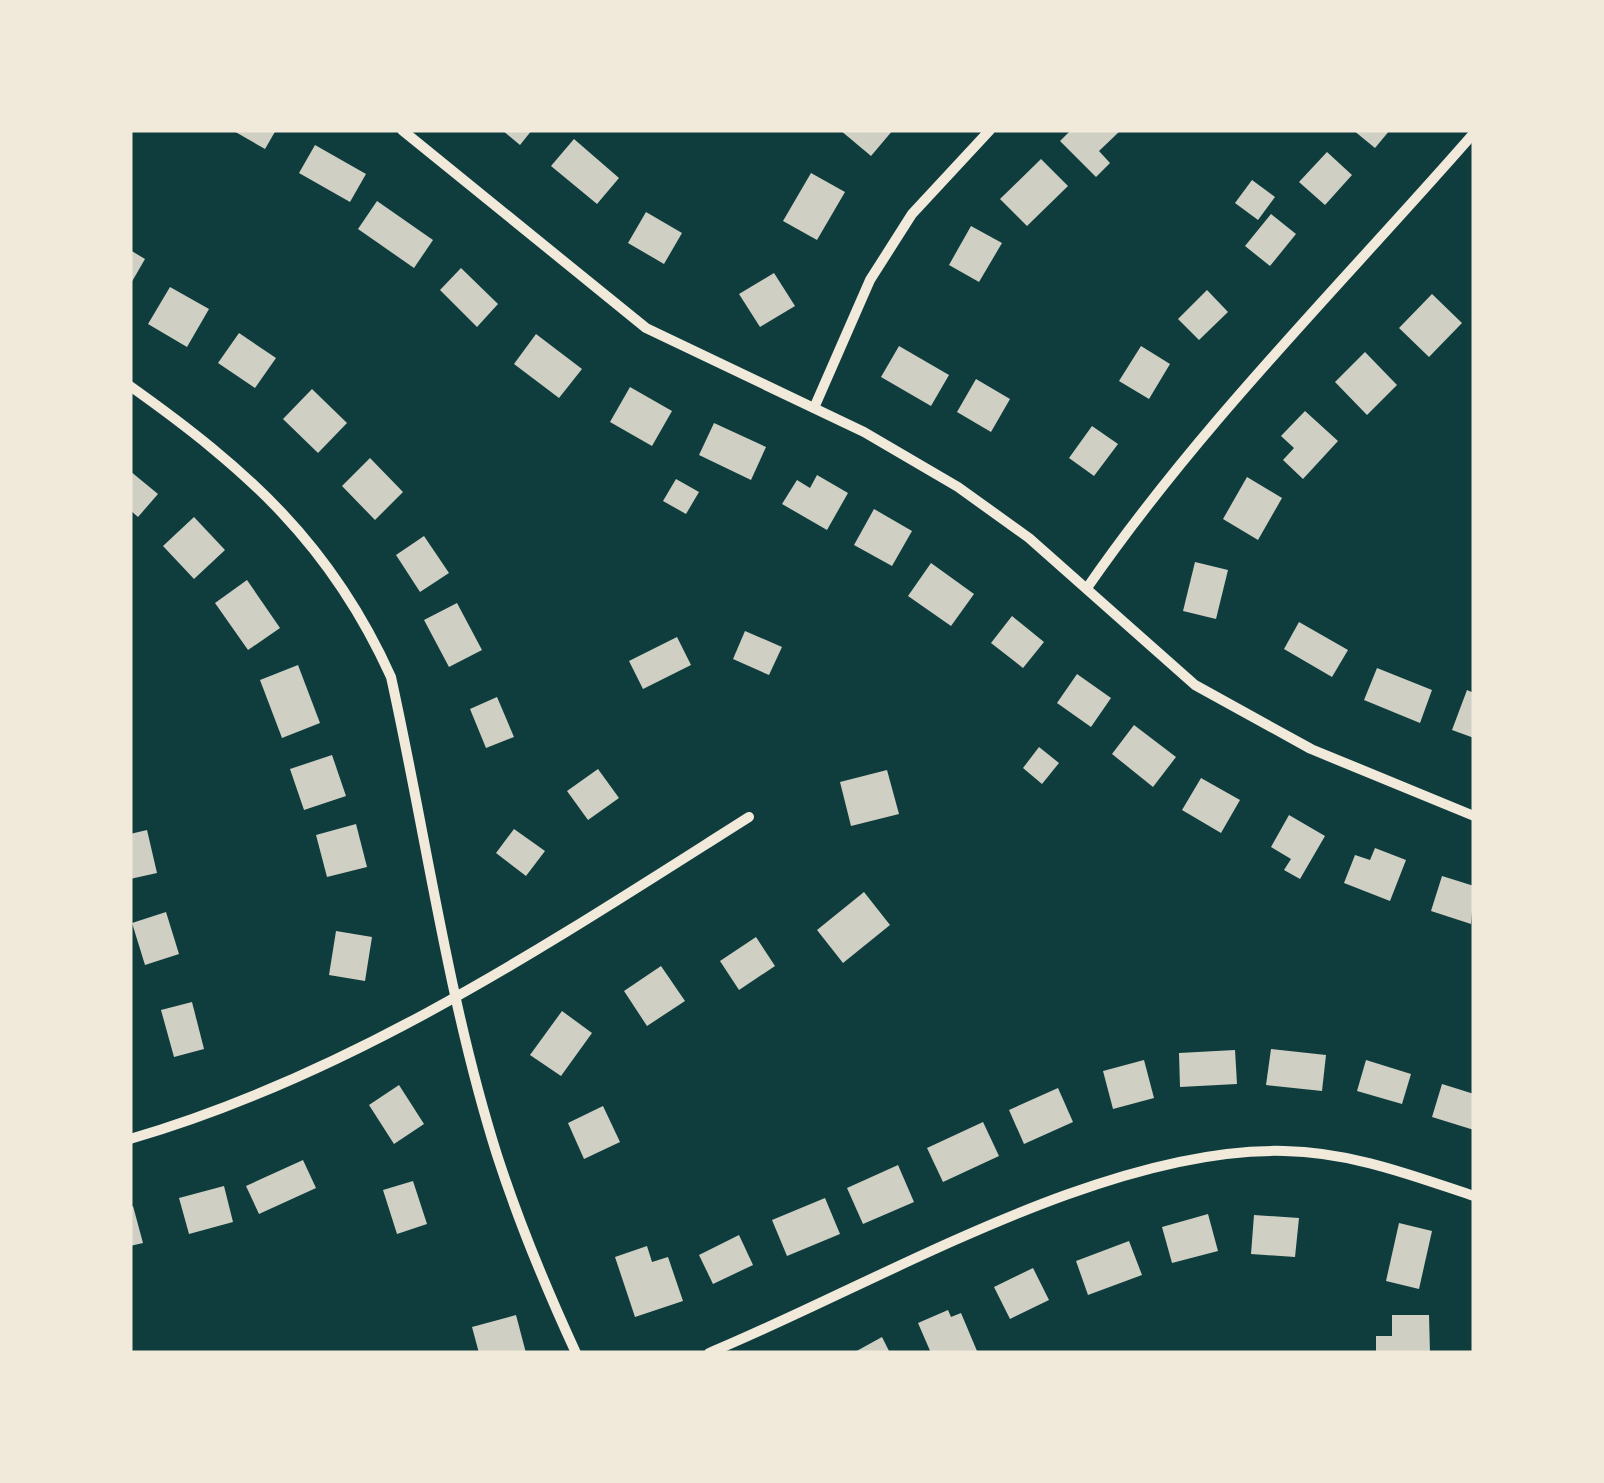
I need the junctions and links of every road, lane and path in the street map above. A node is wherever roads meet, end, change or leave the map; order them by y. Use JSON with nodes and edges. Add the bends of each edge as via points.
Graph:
{"nodes":[{"id":1,"x":402,"y":130,"type":"edge"},
{"id":2,"x":990,"y":130,"type":"edge"},
{"id":3,"x":1474,"y":133,"type":"edge"},
{"id":4,"x":130,"y":386,"type":"edge"},
{"id":5,"x":814,"y":408,"type":"junction"},
{"id":6,"x":1087,"y":588,"type":"junction"},
{"id":7,"x":1474,"y":816,"type":"edge"},
{"id":8,"x":749,"y":817,"type":"dead end"},
{"id":9,"x":457,"y":994,"type":"junction"},
{"id":10,"x":130,"y":1139,"type":"edge"},
{"id":11,"x":1474,"y":1196,"type":"edge"},
{"id":12,"x":576,"y":1353,"type":"edge"},
{"id":13,"x":709,"y":1353,"type":"edge"}],
"edges":[{"from":1,"to":5,"type":"street","via":[[646,328]]},
{"from":2,"to":5,"type":"street","via":[[924,199],[870,280]]},
{"from":3,"to":6,"type":"street","via":[[1213,422]]},
{"from":4,"to":9,"type":"street","via":[[216,447],[295,522],[376,644],[391,678]]},
{"from":5,"to":6,"type":"street","via":[[929,468]]},
{"from":6,"to":7,"type":"street","via":[[1195,685],[1311,749]]},
{"from":8,"to":9,"type":"street"},
{"from":9,"to":10,"type":"street","via":[[318,1070],[202,1118]]},
{"from":9,"to":12,"type":"street","via":[[496,1152],[537,1270]]},
{"from":11,"to":13,"type":"street","via":[[1366,1159],[1284,1150],[1216,1154],[1042,1205]]}]}
